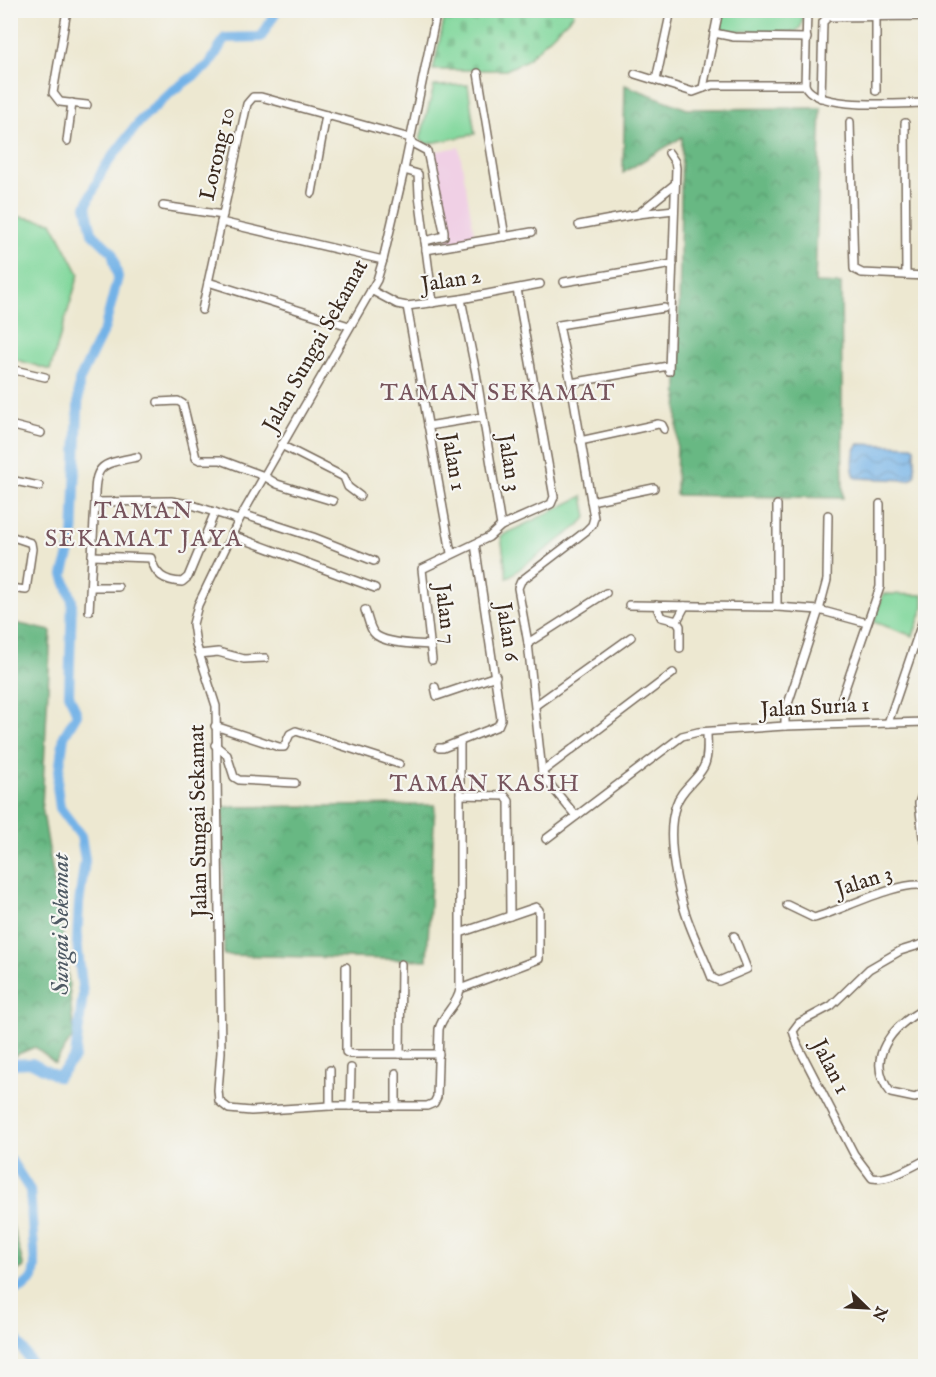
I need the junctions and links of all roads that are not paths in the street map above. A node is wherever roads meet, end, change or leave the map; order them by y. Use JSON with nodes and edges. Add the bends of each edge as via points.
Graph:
{"nodes":[{"id":1,"x":68,"y":10,"type":"edge"},
{"id":2,"x":437,"y":10,"type":"edge"},
{"id":3,"x":670,"y":10,"type":"edge"},
{"id":4,"x":719,"y":10,"type":"edge"},
{"id":5,"x":807,"y":10,"type":"edge"},
{"id":6,"x":876,"y":16,"type":"junction"},
{"id":7,"x":926,"y":20,"type":"edge"},
{"id":8,"x":714,"y":33,"type":"junction"},
{"id":9,"x":807,"y":39,"type":"junction"},
{"id":10,"x":478,"y":73,"type":"dead end"},
{"id":11,"x":635,"y":74,"type":"dead end"},
{"id":12,"x":656,"y":80,"type":"junction"},
{"id":13,"x":805,"y":85,"type":"junction"},
{"id":14,"x":703,"y":88,"type":"junction"},
{"id":15,"x":876,"y":91,"type":"dead end"},
{"id":16,"x":821,"y":98,"type":"junction"},
{"id":17,"x":72,"y":103,"type":"junction"},
{"id":18,"x":926,"y":103,"type":"edge"},
{"id":19,"x":87,"y":105,"type":"dead end"},
{"id":20,"x":326,"y":115,"type":"junction"},
{"id":21,"x":850,"y":122,"type":"dead end"},
{"id":22,"x":905,"y":123,"type":"dead end"},
{"id":23,"x":410,"y":140,"type":"junction"},
{"id":24,"x":67,"y":141,"type":"dead end"},
{"id":25,"x":669,"y":153,"type":"dead end"},
{"id":26,"x":404,"y":170,"type":"junction"},
{"id":27,"x":675,"y":184,"type":"junction"},
{"id":28,"x":312,"y":193,"type":"dead end"},
{"id":29,"x":163,"y":206,"type":"dead end"},
{"id":30,"x":674,"y":210,"type":"junction"},
{"id":31,"x":638,"y":214,"type":"junction"},
{"id":32,"x":222,"y":218,"type":"junction"},
{"id":33,"x":579,"y":225,"type":"dead end"},
{"id":34,"x":532,"y":232,"type":"dead end"},
{"id":35,"x":505,"y":237,"type":"junction"},
{"id":36,"x":424,"y":241,"type":"junction"},
{"id":37,"x":426,"y":250,"type":"junction"},
{"id":38,"x":383,"y":260,"type":"junction"},
{"id":39,"x":673,"y":264,"type":"junction"},
{"id":40,"x":906,"y":275,"type":"junction"},
{"id":41,"x":926,"y":276,"type":"edge"},
{"id":42,"x":208,"y":282,"type":"junction"},
{"id":43,"x":564,"y":282,"type":"dead end"},
{"id":44,"x":540,"y":284,"type":"dead end"},
{"id":45,"x":517,"y":289,"type":"junction"},
{"id":46,"x":371,"y":290,"type":"junction"},
{"id":47,"x":461,"y":299,"type":"junction"},
{"id":48,"x":433,"y":303,"type":"junction"},
{"id":49,"x":407,"y":306,"type":"junction"},
{"id":50,"x":664,"y":308,"type":"dead end"},
{"id":51,"x":202,"y":310,"type":"dead end"},
{"id":52,"x":349,"y":326,"type":"junction"},
{"id":53,"x":10,"y":369,"type":"edge"},
{"id":54,"x":45,"y":377,"type":"dead end"},
{"id":55,"x":571,"y":383,"type":"junction"},
{"id":56,"x":158,"y":402,"type":"dead end"},
{"id":57,"x":483,"y":417,"type":"junction"},
{"id":58,"x":10,"y":425,"type":"edge"},
{"id":59,"x":428,"y":426,"type":"junction"},
{"id":60,"x":664,"y":429,"type":"dead end"},
{"id":61,"x":41,"y":433,"type":"dead end"},
{"id":62,"x":580,"y":441,"type":"junction"},
{"id":63,"x":281,"y":445,"type":"junction"},
{"id":64,"x":137,"y":457,"type":"dead end"},
{"id":65,"x":264,"y":476,"type":"junction"},
{"id":66,"x":10,"y":480,"type":"edge"},
{"id":67,"x":39,"y":486,"type":"dead end"},
{"id":68,"x":654,"y":489,"type":"dead end"},
{"id":69,"x":360,"y":496,"type":"dead end"},
{"id":70,"x":333,"y":501,"type":"dead end"},
{"id":71,"x":591,"y":501,"type":"junction"},
{"id":72,"x":95,"y":502,"type":"junction"},
{"id":73,"x":777,"y":504,"type":"dead end"},
{"id":74,"x":880,"y":504,"type":"dead end"},
{"id":75,"x":215,"y":512,"type":"junction"},
{"id":76,"x":828,"y":515,"type":"dead end"},
{"id":77,"x":241,"y":517,"type":"junction"},
{"id":78,"x":501,"y":526,"type":"junction"},
{"id":79,"x":231,"y":535,"type":"junction"},
{"id":80,"x":10,"y":536,"type":"edge"},
{"id":81,"x":475,"y":544,"type":"junction"},
{"id":82,"x":451,"y":554,"type":"junction"},
{"id":83,"x":92,"y":556,"type":"junction"},
{"id":84,"x":374,"y":561,"type":"dead end"},
{"id":85,"x":91,"y":587,"type":"junction"},
{"id":86,"x":118,"y":587,"type":"dead end"},
{"id":87,"x":10,"y":588,"type":"edge"},
{"id":88,"x":375,"y":588,"type":"dead end"},
{"id":89,"x":606,"y":593,"type":"dead end"},
{"id":90,"x":629,"y":605,"type":"dead end"},
{"id":91,"x":656,"y":605,"type":"junction"},
{"id":92,"x":685,"y":606,"type":"junction"},
{"id":93,"x":777,"y":607,"type":"junction"},
{"id":94,"x":365,"y":610,"type":"dead end"},
{"id":95,"x":819,"y":610,"type":"junction"},
{"id":96,"x":89,"y":611,"type":"dead end"},
{"id":97,"x":926,"y":611,"type":"edge"},
{"id":98,"x":677,"y":621,"type":"junction"},
{"id":99,"x":867,"y":623,"type":"junction"},
{"id":100,"x":631,"y":637,"type":"dead end"},
{"id":101,"x":528,"y":643,"type":"junction"},
{"id":102,"x":430,"y":645,"type":"junction"},
{"id":103,"x":680,"y":648,"type":"dead end"},
{"id":104,"x":199,"y":654,"type":"junction"},
{"id":105,"x":266,"y":658,"type":"dead end"},
{"id":106,"x":432,"y":660,"type":"dead end"},
{"id":107,"x":673,"y":673,"type":"dead end"},
{"id":108,"x":496,"y":676,"type":"junction"},
{"id":109,"x":435,"y":687,"type":"dead end"},
{"id":110,"x":536,"y":705,"type":"junction"},
{"id":111,"x":839,"y":706,"type":"dead end"},
{"id":112,"x":926,"y":722,"type":"edge"},
{"id":113,"x":888,"y":723,"type":"junction"},
{"id":114,"x":215,"y":726,"type":"junction"},
{"id":115,"x":785,"y":726,"type":"junction"},
{"id":116,"x":706,"y":732,"type":"junction"},
{"id":117,"x":460,"y":742,"type":"junction"},
{"id":118,"x":215,"y":745,"type":"junction"},
{"id":119,"x":439,"y":748,"type":"dead end"},
{"id":120,"x":399,"y":764,"type":"dead end"},
{"id":121,"x":542,"y":772,"type":"junction"},
{"id":122,"x":295,"y":783,"type":"dead end"},
{"id":123,"x":926,"y":784,"type":"edge"},
{"id":124,"x":924,"y":793,"type":"edge"},
{"id":125,"x":460,"y":795,"type":"junction"},
{"id":126,"x":576,"y":816,"type":"junction"},
{"id":127,"x":546,"y":839,"type":"dead end"},
{"id":128,"x":926,"y":843,"type":"edge"},
{"id":129,"x":926,"y":886,"type":"edge"},
{"id":130,"x":787,"y":905,"type":"dead end"},
{"id":131,"x":510,"y":916,"type":"junction"},
{"id":132,"x":460,"y":933,"type":"junction"},
{"id":133,"x":734,"y":936,"type":"dead end"},
{"id":134,"x":926,"y":943,"type":"edge"},
{"id":135,"x":401,"y":963,"type":"dead end"},
{"id":136,"x":346,"y":967,"type":"dead end"},
{"id":137,"x":460,"y":989,"type":"junction"},
{"id":138,"x":926,"y":1008,"type":"edge"},
{"id":139,"x":400,"y":1054,"type":"junction"},
{"id":140,"x":439,"y":1054,"type":"junction"},
{"id":141,"x":351,"y":1068,"type":"dead end"},
{"id":142,"x":330,"y":1070,"type":"dead end"},
{"id":143,"x":396,"y":1073,"type":"dead end"},
{"id":144,"x":926,"y":1092,"type":"edge"},
{"id":145,"x":330,"y":1106,"type":"junction"},
{"id":146,"x":351,"y":1106,"type":"junction"},
{"id":147,"x":396,"y":1106,"type":"junction"},
{"id":148,"x":926,"y":1160,"type":"edge"}],
"edges":[{"from":1,"to":17,"type":"street","via":[[53,93],[60,102]]},
{"from":2,"to":23,"type":"street","name":"Jalan Sungai Sekamat"},
{"from":3,"to":12,"type":"street"},
{"from":4,"to":8,"type":"street"},
{"from":5,"to":9,"type":"street"},
{"from":6,"to":7,"type":"street","via":[[923,16]]},
{"from":6,"to":15,"type":"street"},
{"from":6,"to":16,"type":"street","via":[[828,17],[823,22]]},
{"from":8,"to":9,"type":"street"},
{"from":8,"to":14,"type":"street"},
{"from":9,"to":13,"type":"street"},
{"from":10,"to":35,"type":"street"},
{"from":11,"to":12,"type":"street"},
{"from":12,"to":14,"type":"street","via":[[693,92]]},
{"from":13,"to":14,"type":"street","via":[[712,84]]},
{"from":13,"to":16,"type":"street"},
{"from":16,"to":18,"type":"street","via":[[837,103]]},
{"from":17,"to":19,"type":"street"},
{"from":17,"to":24,"type":"street"},
{"from":20,"to":23,"type":"street","name":"Lorong 10"},
{"from":20,"to":28,"type":"street"},
{"from":20,"to":32,"type":"street","name":"Lorong 10","via":[[253,96],[247,104]]},
{"from":21,"to":40,"type":"street","via":[[854,269],[862,273]]},
{"from":22,"to":40,"type":"street"},
{"from":23,"to":26,"type":"street","name":"Jalan Sungai Sekamat"},
{"from":23,"to":36,"type":"street","via":[[427,151],[444,231],[444,236]]},
{"from":25,"to":27,"type":"street","via":[[675,162]]},
{"from":26,"to":36,"type":"street","via":[[418,174]]},
{"from":26,"to":38,"type":"street","name":"Jalan Sungai Sekamat"},
{"from":27,"to":30,"type":"street"},
{"from":27,"to":31,"type":"street"},
{"from":29,"to":32,"type":"street"},
{"from":30,"to":31,"type":"street"},
{"from":30,"to":39,"type":"street"},
{"from":31,"to":33,"type":"street"},
{"from":32,"to":38,"type":"street"},
{"from":32,"to":42,"type":"street","name":"Lorong 10"},
{"from":34,"to":35,"type":"street"},
{"from":35,"to":37,"type":"street"},
{"from":36,"to":37,"type":"street"},
{"from":37,"to":48,"type":"street"},
{"from":38,"to":46,"type":"street","name":"Jalan Sungai Sekamat"},
{"from":39,"to":43,"type":"street"},
{"from":39,"to":55,"type":"street","via":[[669,368]]},
{"from":40,"to":41,"type":"street"},
{"from":42,"to":51,"type":"street","name":"Lorong 10"},
{"from":42,"to":52,"type":"street"},
{"from":44,"to":45,"type":"street","name":"Jalan 2"},
{"from":45,"to":47,"type":"street","name":"Jalan 2"},
{"from":45,"to":78,"type":"street","via":[[554,496],[551,504]]},
{"from":46,"to":49,"type":"street","name":"Jalan 2"},
{"from":46,"to":52,"type":"street","name":"Jalan Sungai Sekamat"},
{"from":47,"to":48,"type":"street","name":"Jalan 2"},
{"from":47,"to":57,"type":"street","name":"Jalan 3"},
{"from":48,"to":49,"type":"street","name":"Jalan 2"},
{"from":49,"to":59,"type":"street","name":"Jalan 1"},
{"from":50,"to":55,"type":"street","via":[[559,325]]},
{"from":52,"to":63,"type":"street","name":"Jalan Sungai Sekamat"},
{"from":53,"to":54,"type":"street"},
{"from":55,"to":62,"type":"street"},
{"from":56,"to":65,"type":"street","via":[[183,404],[196,458],[221,460]]},
{"from":57,"to":59,"type":"street"},
{"from":57,"to":78,"type":"street","name":"Jalan 3"},
{"from":58,"to":61,"type":"street"},
{"from":59,"to":82,"type":"street","name":"Jalan 1"},
{"from":60,"to":62,"type":"street","via":[[658,424]]},
{"from":62,"to":71,"type":"street"},
{"from":63,"to":65,"type":"street","name":"Jalan Sungai Sekamat"},
{"from":63,"to":69,"type":"street","via":[[344,477],[348,487]]},
{"from":64,"to":72,"type":"street","via":[[103,466],[96,477]]},
{"from":65,"to":70,"type":"street"},
{"from":65,"to":77,"type":"street","name":"Jalan Sungai Sekamat"},
{"from":66,"to":67,"type":"street"},
{"from":68,"to":71,"type":"street"},
{"from":71,"to":101,"type":"street","via":[[592,525],[521,581],[518,588]]},
{"from":72,"to":75,"type":"street","via":[[171,501]]},
{"from":72,"to":83,"type":"street"},
{"from":73,"to":93,"type":"street"},
{"from":74,"to":99,"type":"street","via":[[879,590]]},
{"from":75,"to":77,"type":"street"},
{"from":75,"to":83,"type":"street","via":[[184,581],[162,577],[153,568],[151,558]]},
{"from":76,"to":95,"type":"street","via":[[827,580]]},
{"from":77,"to":79,"type":"street","name":"Jalan Sungai Sekamat"},
{"from":77,"to":84,"type":"street","via":[[313,537]]},
{"from":78,"to":81,"type":"street"},
{"from":79,"to":88,"type":"street"},
{"from":79,"to":104,"type":"street","name":"Jalan Sungai Sekamat","via":[[198,605],[194,624]]},
{"from":80,"to":87,"type":"street","via":[[31,543],[32,549],[26,590]]},
{"from":81,"to":82,"type":"street"},
{"from":81,"to":108,"type":"street","name":"Jalan 6"},
{"from":82,"to":102,"type":"street","name":"Jalan 7","via":[[422,569]]},
{"from":83,"to":85,"type":"street"},
{"from":85,"to":86,"type":"street"},
{"from":85,"to":96,"type":"street"},
{"from":89,"to":101,"type":"street"},
{"from":90,"to":91,"type":"street"},
{"from":91,"to":92,"type":"street"},
{"from":91,"to":98,"type":"street","via":[[662,617]]},
{"from":92,"to":93,"type":"street"},
{"from":92,"to":98,"type":"street"},
{"from":93,"to":95,"type":"street"},
{"from":94,"to":102,"type":"street","via":[[378,637]]},
{"from":95,"to":99,"type":"street"},
{"from":95,"to":115,"type":"street","via":[[785,713]]},
{"from":97,"to":113,"type":"street"},
{"from":98,"to":103,"type":"street"},
{"from":99,"to":111,"type":"street"},
{"from":100,"to":110,"type":"street"},
{"from":101,"to":110,"type":"street"},
{"from":102,"to":106,"type":"street","name":"Jalan 7"},
{"from":104,"to":105,"type":"street","via":[[218,652],[244,659]]},
{"from":104,"to":114,"type":"street","name":"Jalan Sungai Sekamat","via":[[216,706]]},
{"from":107,"to":121,"type":"street"},
{"from":108,"to":109,"type":"street","via":[[436,696]]},
{"from":108,"to":117,"type":"street","name":"Jalan 6","via":[[501,719],[498,726]]},
{"from":110,"to":121,"type":"street"},
{"from":112,"to":113,"type":"street","name":"Jalan Suria 1"},
{"from":113,"to":115,"type":"street","name":"Jalan Suria 1"},
{"from":114,"to":118,"type":"street","name":"Jalan Sungai Sekamat"},
{"from":114,"to":120,"type":"street","via":[[279,747],[284,747],[296,731]]},
{"from":115,"to":116,"type":"street","name":"Jalan Suria 1"},
{"from":116,"to":126,"type":"street","name":"Jalan Suria 1","via":[[682,736]]},
{"from":116,"to":133,"type":"street","via":[[704,767],[684,788],[672,815],[674,854],[683,906],[712,978],[719,981],[750,968]]},
{"from":117,"to":119,"type":"street"},
{"from":117,"to":125,"type":"street","name":"Jalan Sungai Sekamat"},
{"from":118,"to":122,"type":"street","via":[[227,755],[238,780]]},
{"from":118,"to":145,"type":"street","name":"Jalan Sungai Sekamat","via":[[219,1101],[229,1109],[245,1110]]},
{"from":121,"to":126,"type":"street"},
{"from":123,"to":124,"type":"street"},
{"from":124,"to":128,"type":"street","via":[[919,803]]},
{"from":125,"to":131,"type":"street","via":[[505,796],[509,801]]},
{"from":125,"to":132,"type":"street","name":"Jalan Sungai Sekamat"},
{"from":126,"to":127,"type":"street","name":"Jalan Suria 1"},
{"from":129,"to":130,"type":"street","name":"Jalan 3","via":[[918,884],[886,892],[814,918]]},
{"from":131,"to":132,"type":"street"},
{"from":131,"to":137,"type":"street","via":[[536,907],[539,910],[539,959]]},
{"from":132,"to":137,"type":"street","name":"Jalan Sungai Sekamat"},
{"from":134,"to":148,"type":"street","name":"Jalan 1","via":[[885,959],[856,980],[831,1006],[799,1023],[793,1031],[854,1154],[872,1178],[888,1177]]},
{"from":135,"to":139,"type":"street"},
{"from":136,"to":139,"type":"street","via":[[346,1052]]},
{"from":137,"to":140,"type":"street","name":"Jalan Sungai Sekamat","via":[[457,1001],[442,1019]]},
{"from":138,"to":144,"type":"street","via":[[899,1024],[881,1056],[880,1070],[891,1093],[915,1098]]},
{"from":139,"to":140,"type":"street"},
{"from":140,"to":147,"type":"street","name":"Jalan Sungai Sekamat","via":[[438,1097],[434,1103]]},
{"from":141,"to":146,"type":"street"},
{"from":142,"to":145,"type":"street"},
{"from":143,"to":147,"type":"street"},
{"from":145,"to":146,"type":"street","name":"Jalan Sungai Sekamat"},
{"from":146,"to":147,"type":"street","name":"Jalan Sungai Sekamat"}]}
